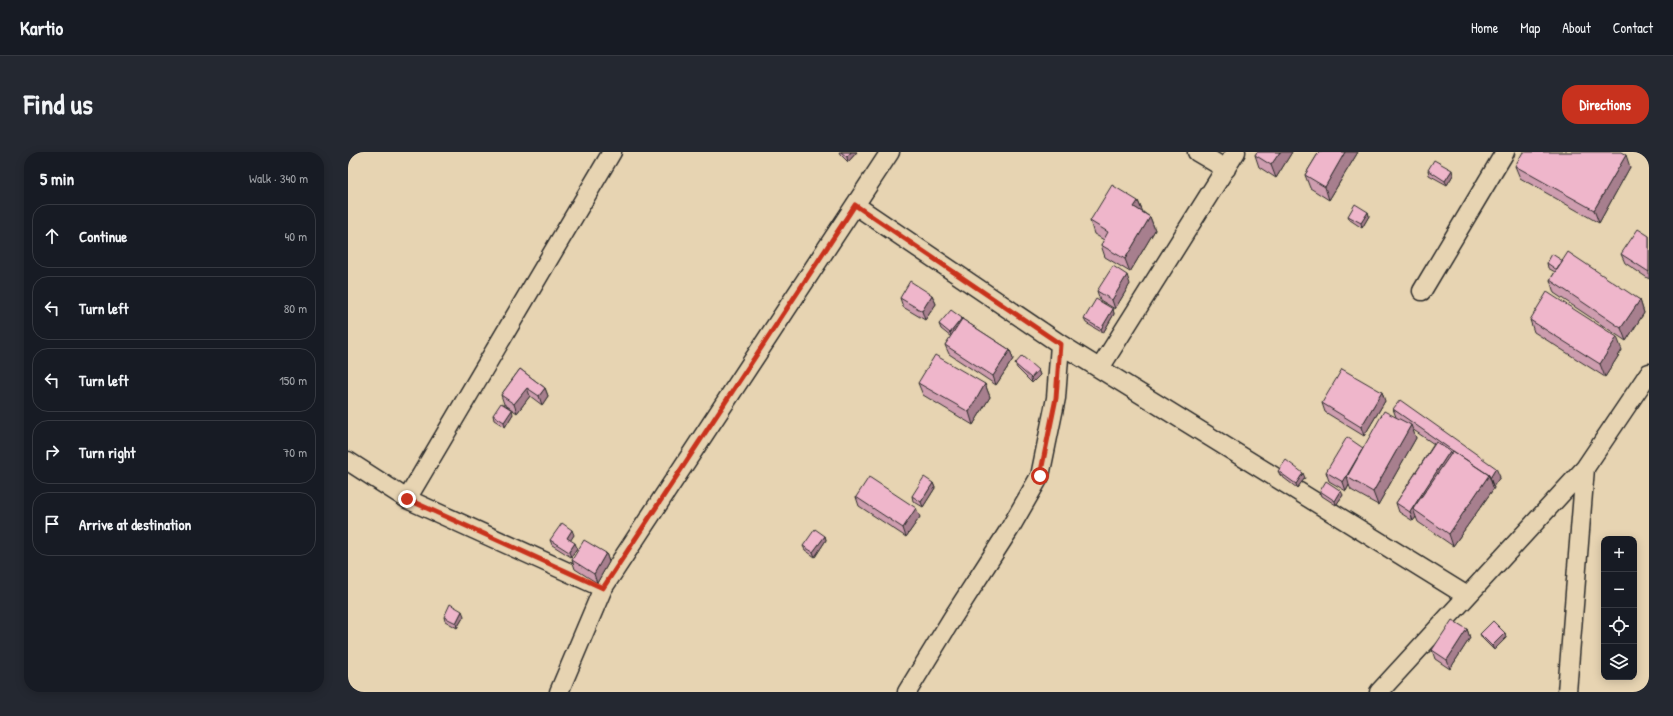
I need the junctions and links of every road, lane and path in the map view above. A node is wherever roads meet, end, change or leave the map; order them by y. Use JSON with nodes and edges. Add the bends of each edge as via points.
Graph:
{"nodes":[{"id":1,"x":612,"y":152,"type":"edge"},
{"id":2,"x":890,"y":152,"type":"edge"},
{"id":3,"x":1197,"y":152,"type":"edge"},
{"id":4,"x":1236,"y":152,"type":"edge"},
{"id":5,"x":1505,"y":152,"type":"edge"},
{"id":6,"x":1226,"y":169,"type":"junction"},
{"id":7,"x":855,"y":205,"type":"junction"},
{"id":8,"x":1422,"y":291,"type":"dead end"},
{"id":9,"x":1060,"y":344,"type":"junction"},
{"id":10,"x":1100,"y":368,"type":"junction"},
{"id":11,"x":1649,"y":373,"type":"edge"},
{"id":12,"x":348,"y":461,"type":"edge"},
{"id":13,"x":1585,"y":468,"type":"junction"},
{"id":14,"x":407,"y":499,"type":"junction"},
{"id":15,"x":603,"y":588,"type":"junction"},
{"id":16,"x":1467,"y":596,"type":"junction"},
{"id":17,"x":559,"y":692,"type":"edge"},
{"id":18,"x":907,"y":692,"type":"edge"},
{"id":19,"x":1379,"y":692,"type":"edge"},
{"id":20,"x":1567,"y":692,"type":"edge"}],
"edges":[{"from":1,"to":14,"type":"street"},
{"from":2,"to":7,"type":"street"},
{"from":3,"to":6,"type":"street"},
{"from":4,"to":6,"type":"street"},
{"from":5,"to":8,"type":"street"},
{"from":6,"to":10,"type":"street"},
{"from":7,"to":9,"type":"street"},
{"from":7,"to":15,"type":"street"},
{"from":9,"to":10,"type":"street"},
{"from":9,"to":18,"type":"street","via":[[1056,398],[1040,476]]},
{"from":10,"to":16,"type":"street"},
{"from":11,"to":13,"type":"street"},
{"from":12,"to":14,"type":"street"},
{"from":13,"to":16,"type":"street"},
{"from":13,"to":20,"type":"street"},
{"from":14,"to":15,"type":"street"},
{"from":15,"to":17,"type":"street"},
{"from":16,"to":19,"type":"street"}]}
